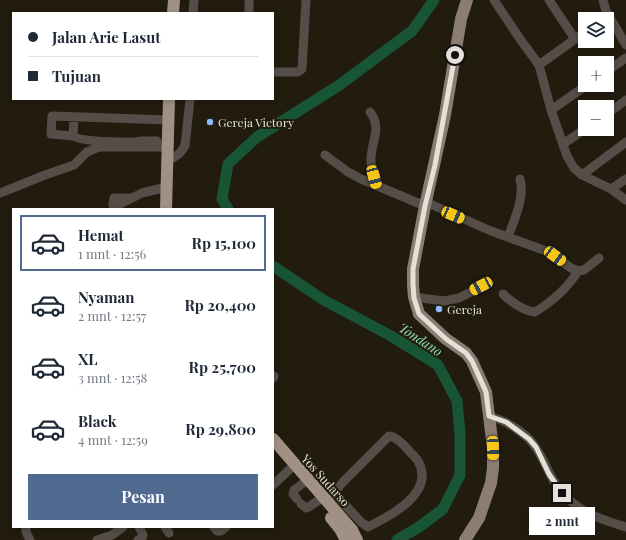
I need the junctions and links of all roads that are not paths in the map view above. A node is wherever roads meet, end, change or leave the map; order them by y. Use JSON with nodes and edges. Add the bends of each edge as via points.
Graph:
{"nodes":[{"id":1,"x":174,"y":0,"type":"edge"},
{"id":2,"x":194,"y":0,"type":"edge"},
{"id":3,"x":249,"y":0,"type":"edge"},
{"id":4,"x":306,"y":0,"type":"edge"},
{"id":5,"x":467,"y":0,"type":"edge"},
{"id":6,"x":494,"y":0,"type":"edge"},
{"id":7,"x":603,"y":0,"type":"edge"},
{"id":8,"x":551,"y":1,"type":"edge"},
{"id":9,"x":174,"y":12,"type":"edge"},
{"id":10,"x":194,"y":12,"type":"edge"},
{"id":11,"x":249,"y":12,"type":"edge"},
{"id":12,"x":605,"y":12,"type":"edge"},
{"id":13,"x":614,"y":27,"type":"edge"},
{"id":14,"x":578,"y":37,"type":"edge"},
{"id":15,"x":575,"y":39,"type":"junction"},
{"id":16,"x":625,"y":41,"type":"edge"},
{"id":17,"x":626,"y":58,"type":"edge"},
{"id":18,"x":539,"y":65,"type":"junction"},
{"id":19,"x":614,"y":66,"type":"edge"},
{"id":20,"x":274,"y":72,"type":"edge"},
{"id":21,"x":578,"y":91,"type":"edge"},
{"id":22,"x":169,"y":100,"type":"edge"},
{"id":23,"x":190,"y":100,"type":"edge"},
{"id":24,"x":626,"y":100,"type":"edge"},
{"id":25,"x":614,"y":109,"type":"edge"},
{"id":26,"x":551,"y":110,"type":"junction"},
{"id":27,"x":370,"y":112,"type":"dead end"},
{"id":28,"x":74,"y":117,"type":"junction"},
{"id":29,"x":168,"y":120,"type":"junction"},
{"id":30,"x":578,"y":134,"type":"edge"},
{"id":31,"x":73,"y":136,"type":"junction"},
{"id":32,"x":626,"y":142,"type":"edge"},
{"id":33,"x":167,"y":144,"type":"junction"},
{"id":34,"x":563,"y":144,"type":"junction"},
{"id":35,"x":325,"y":155,"type":"dead end"},
{"id":36,"x":168,"y":161,"type":"junction"},
{"id":37,"x":582,"y":175,"type":"junction"},
{"id":38,"x":520,"y":179,"type":"dead end"},
{"id":39,"x":626,"y":179,"type":"edge"},
{"id":40,"x":376,"y":186,"type":"junction"},
{"id":41,"x":167,"y":187,"type":"junction"},
{"id":42,"x":611,"y":189,"type":"junction"},
{"id":43,"x":0,"y":194,"type":"edge"},
{"id":44,"x":130,"y":198,"type":"dead end"},
{"id":45,"x":626,"y":200,"type":"edge"},
{"id":46,"x":426,"y":204,"type":"junction"},
{"id":47,"x":166,"y":208,"type":"edge"},
{"id":48,"x":508,"y":237,"type":"junction"},
{"id":49,"x":599,"y":258,"type":"dead end"},
{"id":50,"x":578,"y":271,"type":"junction"},
{"id":51,"x":489,"y":282,"type":"dead end"},
{"id":52,"x":504,"y":294,"type":"dead end"},
{"id":53,"x":414,"y":298,"type":"junction"},
{"id":54,"x":489,"y":416,"type":"junction"},
{"id":55,"x":274,"y":440,"type":"edge"},
{"id":56,"x":274,"y":449,"type":"edge"},
{"id":57,"x":290,"y":469,"type":"junction"},
{"id":58,"x":274,"y":484,"type":"edge"},
{"id":59,"x":302,"y":484,"type":"junction"},
{"id":60,"x":325,"y":498,"type":"junction"},
{"id":61,"x":626,"y":527,"type":"edge"},
{"id":62,"x":26,"y":528,"type":"edge"},
{"id":63,"x":122,"y":528,"type":"edge"},
{"id":64,"x":140,"y":528,"type":"edge"},
{"id":65,"x":215,"y":528,"type":"edge"},
{"id":66,"x":225,"y":528,"type":"edge"},
{"id":67,"x":30,"y":540,"type":"edge"},
{"id":68,"x":101,"y":540,"type":"edge"},
{"id":69,"x":138,"y":540,"type":"edge"},
{"id":70,"x":346,"y":540,"type":"edge"},
{"id":71,"x":357,"y":540,"type":"edge"},
{"id":72,"x":464,"y":540,"type":"edge"}],
"edges":[{"from":1,"to":9,"type":"highway"},
{"from":2,"to":10,"type":"street"},
{"from":3,"to":11,"type":"street"},
{"from":4,"to":20,"type":"street","via":[[302,70]]},
{"from":5,"to":46,"type":"main road","via":[[461,19],[448,99]]},
{"from":6,"to":18,"type":"street"},
{"from":7,"to":12,"type":"street"},
{"from":8,"to":15,"type":"street"},
{"from":13,"to":16,"type":"street"},
{"from":14,"to":15,"type":"street"},
{"from":15,"to":18,"type":"street"},
{"from":17,"to":19,"type":"street"},
{"from":18,"to":26,"type":"street"},
{"from":21,"to":26,"type":"street"},
{"from":22,"to":29,"type":"highway"},
{"from":23,"to":36,"type":"street","via":[[185,146],[179,154]]},
{"from":24,"to":25,"type":"street"},
{"from":26,"to":34,"type":"street"},
{"from":27,"to":40,"type":"street","via":[[377,126],[371,161]]},
{"from":28,"to":29,"type":"street"},
{"from":28,"to":31,"type":"street"},
{"from":28,"to":31,"type":"street","via":[[52,116],[51,134]]},
{"from":29,"to":33,"type":"highway"},
{"from":30,"to":34,"type":"street"},
{"from":31,"to":33,"type":"street","via":[[89,140]]},
{"from":32,"to":37,"type":"street"},
{"from":33,"to":36,"type":"highway"},
{"from":33,"to":43,"type":"street","via":[[99,147],[87,152],[74,165]]},
{"from":34,"to":37,"type":"street","via":[[574,168]]},
{"from":35,"to":40,"type":"street","via":[[348,172]]},
{"from":36,"to":41,"type":"highway"},
{"from":37,"to":42,"type":"street"},
{"from":38,"to":48,"type":"street","via":[[520,202]]},
{"from":39,"to":42,"type":"street"},
{"from":40,"to":46,"type":"street"},
{"from":41,"to":44,"type":"street"},
{"from":41,"to":47,"type":"highway"},
{"from":42,"to":45,"type":"street"},
{"from":46,"to":48,"type":"street"},
{"from":46,"to":53,"type":"main road","via":[[413,269]]},
{"from":48,"to":50,"type":"street","via":[[549,252]]},
{"from":49,"to":50,"type":"street","via":[[584,270]]},
{"from":50,"to":52,"type":"street","via":[[570,284],[535,312],[514,303]]},
{"from":51,"to":53,"type":"street","via":[[459,298],[444,301]]},
{"from":53,"to":54,"type":"main road","via":[[419,314],[466,353],[472,361],[486,392]]},
{"from":54,"to":61,"type":"street","via":[[506,422],[529,439],[562,493],[578,508],[590,515]]},
{"from":54,"to":72,"type":"main road","via":[[493,448],[492,483],[479,518]]},
{"from":55,"to":60,"type":"highway","name":"Yos Sudarso"},
{"from":56,"to":57,"type":"highway","name":"Yos Sudarso"},
{"from":57,"to":58,"type":"street"},
{"from":57,"to":59,"type":"highway","name":"Yos Sudarso"},
{"from":59,"to":60,"type":"highway","name":"Yos Sudarso"},
{"from":59,"to":60,"type":"street","via":[[293,494],[307,508]]},
{"from":60,"to":60,"type":"street","via":[[389,436],[394,436],[406,448],[418,461],[421,469],[421,485],[416,493],[400,509],[368,527]]},
{"from":60,"to":70,"type":"highway","name":"Yos Sudarso"},
{"from":60,"to":71,"type":"highway","name":"Yos Sudarso","via":[[352,530]]},
{"from":62,"to":67,"type":"street"},
{"from":63,"to":68,"type":"street"},
{"from":64,"to":69,"type":"street","via":[[143,535]]},
{"from":65,"to":66,"type":"street","via":[[221,531]]}]}
